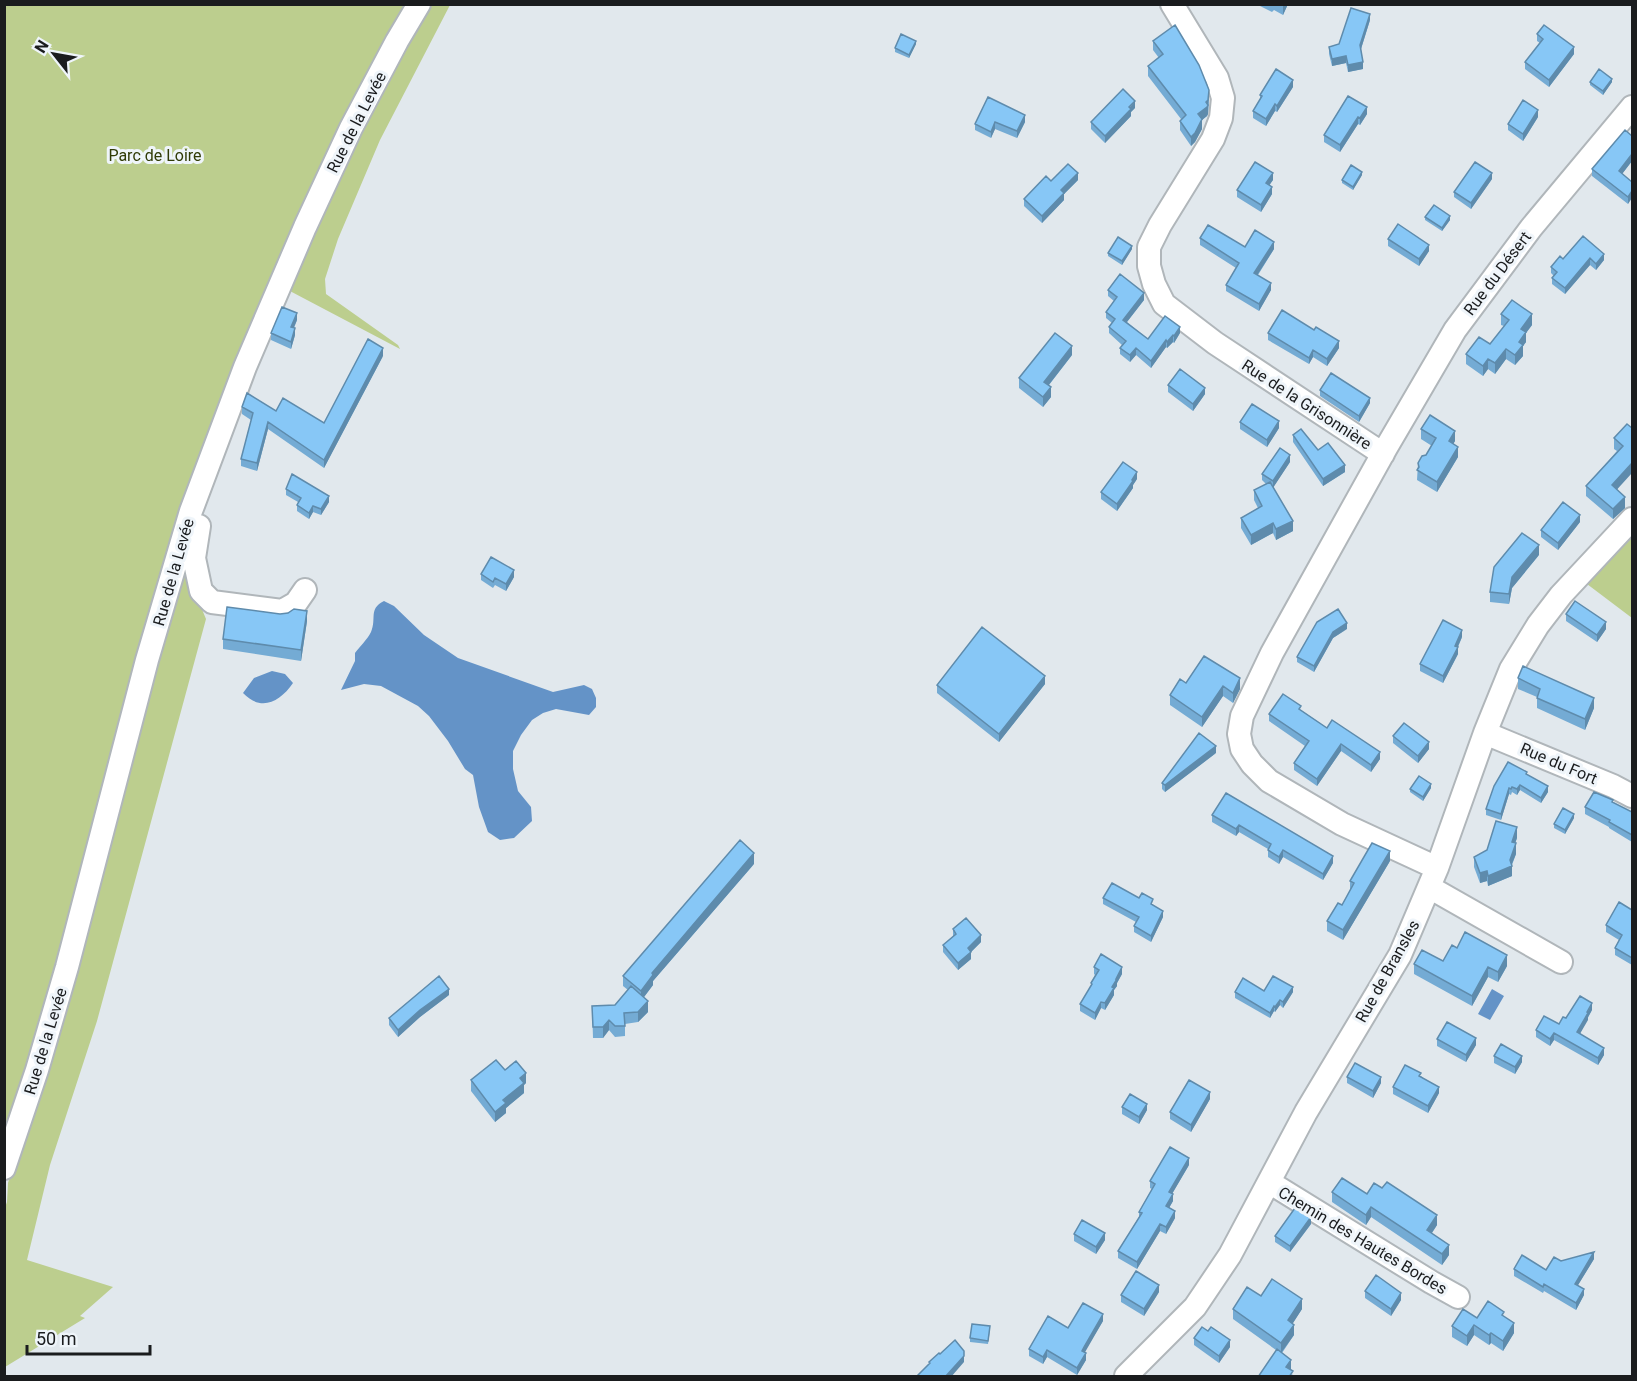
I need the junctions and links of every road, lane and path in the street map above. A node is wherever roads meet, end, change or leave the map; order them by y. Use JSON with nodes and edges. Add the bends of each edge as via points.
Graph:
{"nodes":[{"id":1,"x":419,"y":4,"type":"edge"},
{"id":2,"x":1172,"y":4,"type":"edge"},
{"id":3,"x":1632,"y":107,"type":"edge"},
{"id":4,"x":1383,"y":454,"type":"junction"},
{"id":5,"x":200,"y":487,"type":"junction"},
{"id":6,"x":1632,"y":519,"type":"edge"},
{"id":7,"x":306,"y":590,"type":"dead end"},
{"id":8,"x":1485,"y":733,"type":"junction"},
{"id":9,"x":1632,"y":796,"type":"edge"},
{"id":10,"x":1433,"y":877,"type":"junction"},
{"id":11,"x":1561,"y":962,"type":"dead end"},
{"id":12,"x":4,"y":1168,"type":"edge"},
{"id":13,"x":1269,"y":1182,"type":"junction"},
{"id":14,"x":1458,"y":1297,"type":"dead end"},
{"id":15,"x":1126,"y":1377,"type":"edge"}],
"edges":[{"from":1,"to":5,"type":"street","name":"Rue de la Levée","via":[[351,128],[305,227],[245,367]]},
{"from":2,"to":4,"type":"street","name":"Rue de la Grisonnière","via":[[1216,78],[1222,98],[1221,118],[1214,139],[1149,247],[1154,284],[1164,304],[1215,343]]},
{"from":3,"to":4,"type":"street","name":"Rue du Désert","via":[[1531,228],[1455,330]]},
{"from":4,"to":10,"type":"street","name":"Rue de la Grisonnière","via":[[1272,653],[1242,716],[1239,734],[1242,749],[1269,781]]},
{"from":5,"to":7,"type":"street","via":[[194,558],[201,591],[212,602],[282,611],[296,603]]},
{"from":5,"to":12,"type":"street","name":"Rue de la Levée","via":[[147,660],[67,967]]},
{"from":6,"to":8,"type":"street","name":"Rue de Bransles","via":[[1538,625],[1511,669]]},
{"from":8,"to":9,"type":"street","name":"Rue du Fort"},
{"from":8,"to":10,"type":"street","name":"Rue de Bransles"},
{"from":10,"to":11,"type":"street","name":"Rue de la Grisonnière"},
{"from":10,"to":13,"type":"street","name":"Rue de Bransles","via":[[1400,955]]},
{"from":13,"to":14,"type":"street","name":"Chemin des Hautes Bordes"},
{"from":13,"to":15,"type":"street","name":"Rue de Bransles","via":[[1230,1255],[1195,1307]]}]}
